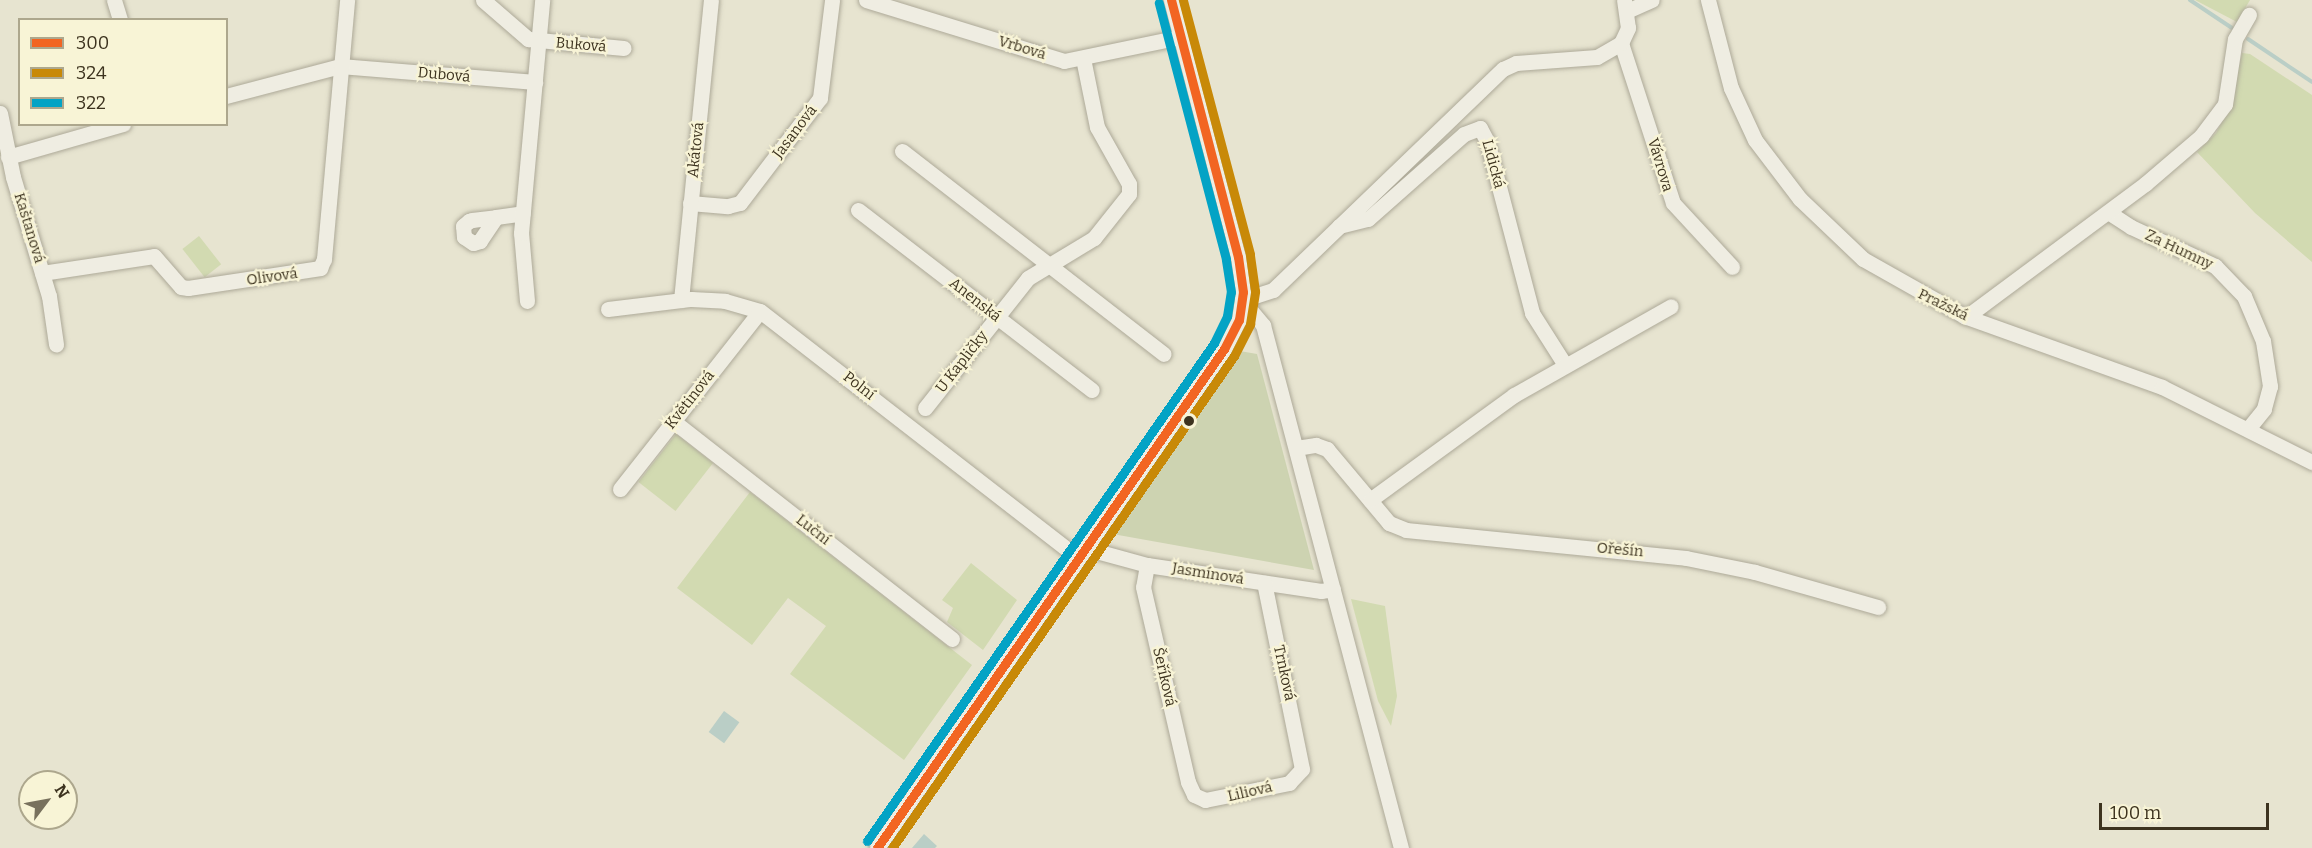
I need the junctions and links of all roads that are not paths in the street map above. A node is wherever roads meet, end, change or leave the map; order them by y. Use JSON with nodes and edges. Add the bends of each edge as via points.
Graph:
{"nodes":[{"id":1,"x":114,"y":0,"type":"edge"},
{"id":2,"x":347,"y":0,"type":"edge"},
{"id":3,"x":483,"y":0,"type":"edge"},
{"id":4,"x":542,"y":0,"type":"edge"},
{"id":5,"x":711,"y":0,"type":"edge"},
{"id":6,"x":832,"y":0,"type":"edge"},
{"id":7,"x":866,"y":0,"type":"edge"},
{"id":8,"x":1171,"y":0,"type":"edge"},
{"id":9,"x":1652,"y":0,"type":"edge"},
{"id":10,"x":1708,"y":0,"type":"edge"},
{"id":11,"x":1625,"y":5,"type":"edge"},
{"id":12,"x":2249,"y":15,"type":"dead end"},
{"id":13,"x":119,"y":18,"type":"edge"},
{"id":14,"x":1180,"y":37,"type":"junction"},
{"id":15,"x":538,"y":41,"type":"junction"},
{"id":16,"x":1622,"y":43,"type":"junction"},
{"id":17,"x":624,"y":48,"type":"dead end"},
{"id":18,"x":1083,"y":58,"type":"junction"},
{"id":19,"x":340,"y":66,"type":"junction"},
{"id":20,"x":535,"y":82,"type":"junction"},
{"id":21,"x":228,"y":95,"type":"edge"},
{"id":22,"x":0,"y":113,"type":"edge"},
{"id":23,"x":116,"y":126,"type":"edge"},
{"id":24,"x":902,"y":151,"type":"dead end"},
{"id":25,"x":8,"y":157,"type":"junction"},
{"id":26,"x":690,"y":203,"type":"junction"},
{"id":27,"x":858,"y":210,"type":"dead end"},
{"id":28,"x":2108,"y":212,"type":"junction"},
{"id":29,"x":523,"y":213,"type":"junction"},
{"id":30,"x":496,"y":217,"type":"dead end"},
{"id":31,"x":1339,"y":226,"type":"junction"},
{"id":32,"x":1048,"y":264,"type":"junction"},
{"id":33,"x":1732,"y":267,"type":"dead end"},
{"id":34,"x":42,"y":273,"type":"junction"},
{"id":35,"x":681,"y":300,"type":"junction"},
{"id":36,"x":1242,"y":300,"type":"junction"},
{"id":37,"x":527,"y":301,"type":"dead end"},
{"id":38,"x":1671,"y":306,"type":"dead end"},
{"id":39,"x":608,"y":309,"type":"dead end"},
{"id":40,"x":760,"y":311,"type":"junction"},
{"id":41,"x":997,"y":317,"type":"junction"},
{"id":42,"x":1966,"y":317,"type":"junction"},
{"id":43,"x":56,"y":344,"type":"dead end"},
{"id":44,"x":1164,"y":354,"type":"dead end"},
{"id":45,"x":1565,"y":365,"type":"junction"},
{"id":46,"x":1092,"y":390,"type":"dead end"},
{"id":47,"x":925,"y":408,"type":"dead end"},
{"id":48,"x":673,"y":421,"type":"junction"},
{"id":49,"x":2248,"y":429,"type":"junction"},
{"id":50,"x":1296,"y":448,"type":"junction"},
{"id":51,"x":2312,"y":462,"type":"edge"},
{"id":52,"x":620,"y":489,"type":"dead end"},
{"id":53,"x":1370,"y":500,"type":"junction"},
{"id":54,"x":1082,"y":553,"type":"junction"},
{"id":55,"x":1147,"y":565,"type":"junction"},
{"id":56,"x":1264,"y":583,"type":"junction"},
{"id":57,"x":1333,"y":589,"type":"junction"},
{"id":58,"x":1878,"y":607,"type":"dead end"},
{"id":59,"x":952,"y":639,"type":"dead end"},
{"id":60,"x":1303,"y":764,"type":"joint"},
{"id":61,"x":1190,"y":789,"type":"joint"},
{"id":62,"x":877,"y":848,"type":"edge"},
{"id":63,"x":1401,"y":848,"type":"edge"}],
"edges":[{"from":1,"to":13,"type":"street"},
{"from":2,"to":19,"type":"street","name":"Olivová"},
{"from":3,"to":15,"type":"street","via":[[520,34]]},
{"from":4,"to":15,"type":"street"},
{"from":5,"to":26,"type":"street","name":"Akátová"},
{"from":6,"to":26,"type":"street","name":"Jasanová","via":[[820,98],[740,203]]},
{"from":7,"to":18,"type":"street","name":"Vrbová","via":[[1058,60]]},
{"from":8,"to":14,"type":"street"},
{"from":9,"to":11,"type":"street"},
{"from":10,"to":42,"type":"street","name":"Pražská","via":[[1735,99],[1755,140],[1781,178],[1863,259]]},
{"from":11,"to":16,"type":"street","via":[[1628,28]]},
{"from":12,"to":28,"type":"street","via":[[2235,39],[2229,91],[2219,115],[2181,154]]},
{"from":14,"to":18,"type":"street","name":"Vrbová"},
{"from":14,"to":36,"type":"street","via":[[1238,257]]},
{"from":15,"to":17,"type":"street","name":"Buková"},
{"from":15,"to":20,"type":"street"},
{"from":16,"to":31,"type":"street","via":[[1597,57],[1516,63],[1503,69]]},
{"from":16,"to":33,"type":"street","name":"Vávrova","via":[[1672,203]]},
{"from":18,"to":32,"type":"street","name":"U Kapličky","via":[[1097,127],[1130,189],[1094,238]]},
{"from":19,"to":20,"type":"street","name":"Dubová"},
{"from":19,"to":21,"type":"street","name":"Dubová"},
{"from":19,"to":34,"type":"street","name":"Olivová","via":[[324,259],[316,270],[188,288],[180,285],[154,256]]},
{"from":20,"to":29,"type":"street"},
{"from":22,"to":25,"type":"street","name":"Kaštanová"},
{"from":23,"to":25,"type":"street"},
{"from":24,"to":32,"type":"street"},
{"from":25,"to":34,"type":"street","name":"Kaštanová"},
{"from":26,"to":35,"type":"street","name":"Akátová"},
{"from":27,"to":41,"type":"street","name":"Anenská"},
{"from":28,"to":42,"type":"street"},
{"from":28,"to":49,"type":"street","name":"Za Humny","via":[[2131,227],[2215,266],[2244,296],[2263,341],[2270,386],[2264,409]]},
{"from":29,"to":30,"type":"street"},
{"from":29,"to":37,"type":"street","via":[[521,242]]},
{"from":31,"to":36,"type":"street","via":[[1273,290]]},
{"from":31,"to":45,"type":"street","name":"Lidická","via":[[1368,219],[1464,134],[1480,128],[1487,141],[1532,313]]},
{"from":32,"to":41,"type":"street","name":"U Kapličky","via":[[1028,278]]},
{"from":32,"to":44,"type":"street"},
{"from":34,"to":43,"type":"street","name":"Kaštanová"},
{"from":35,"to":39,"type":"street","name":"Polní"},
{"from":35,"to":40,"type":"street","name":"Polní","via":[[725,301]]},
{"from":36,"to":50,"type":"street","via":[[1263,325]]},
{"from":36,"to":54,"type":"street","via":[[1229,342]]},
{"from":38,"to":45,"type":"street"},
{"from":40,"to":48,"type":"street","name":"Květinová"},
{"from":40,"to":54,"type":"street","name":"Polní"},
{"from":41,"to":46,"type":"street","name":"Anenská"},
{"from":41,"to":47,"type":"street","name":"U Kapličky"},
{"from":42,"to":49,"type":"street","name":"Pražská","via":[[2162,387]]},
{"from":45,"to":53,"type":"street","via":[[1467,427]]},
{"from":48,"to":52,"type":"street","name":"Květinová"},
{"from":48,"to":59,"type":"street","name":"Luční"},
{"from":49,"to":51,"type":"street","name":"Pražská"},
{"from":50,"to":53,"type":"street","name":"Ořešín","via":[[1316,445],[1328,449]]},
{"from":50,"to":57,"type":"street"},
{"from":53,"to":58,"type":"street","name":"Ořešín","via":[[1392,526],[1406,530],[1511,544],[1612,549],[1686,558],[1755,572]]},
{"from":54,"to":55,"type":"street","name":"Jasmínová"},
{"from":54,"to":62,"type":"street"},
{"from":55,"to":56,"type":"street","name":"Jasmínová"},
{"from":55,"to":61,"type":"street","name":"Šeříková","via":[[1143,587]]},
{"from":56,"to":57,"type":"street","name":"Jasmínová","via":[[1321,591]]},
{"from":56,"to":60,"type":"street","name":"Trnková"},
{"from":57,"to":63,"type":"street"},
{"from":60,"to":61,"type":"street","name":"Liliová","via":[[1299,775],[1289,783],[1227,797],[1205,800]]}]}
